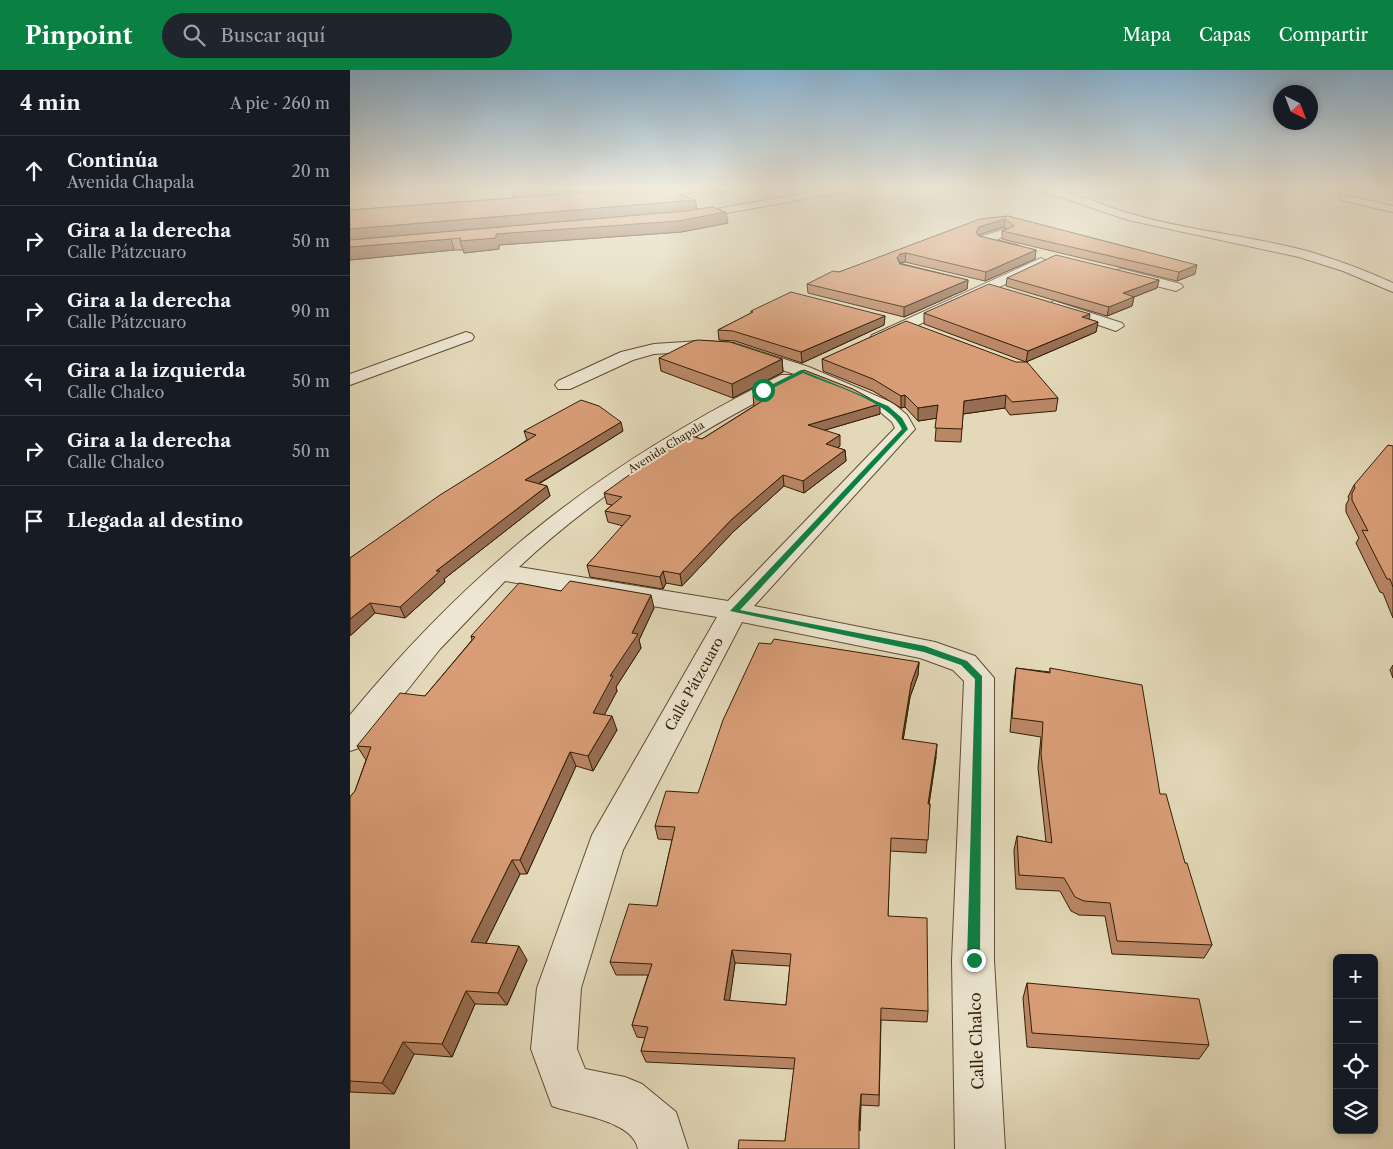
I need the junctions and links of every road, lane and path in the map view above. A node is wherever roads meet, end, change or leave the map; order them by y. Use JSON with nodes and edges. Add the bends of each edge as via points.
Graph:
{"nodes":[{"id":1,"x":992,"y":237,"type":"edge"},
{"id":2,"x":1223,"y":237,"type":"edge"},
{"id":3,"x":1106,"y":269,"type":"edge"},
{"id":4,"x":962,"y":281,"type":"edge"},
{"id":5,"x":1176,"y":287,"type":"dead end"},
{"id":6,"x":1393,"y":288,"type":"edge"},
{"id":7,"x":996,"y":289,"type":"junction"},
{"id":8,"x":1042,"y":302,"type":"edge"},
{"id":9,"x":878,"y":318,"type":"edge"},
{"id":10,"x":1116,"y":326,"type":"dead end"},
{"id":11,"x":916,"y":328,"type":"junction"},
{"id":12,"x":466,"y":337,"type":"dead end"},
{"id":13,"x":864,"y":344,"type":"edge"},
{"id":14,"x":829,"y":360,"type":"edge"},
{"id":15,"x":803,"y":371,"type":"junction"},
{"id":16,"x":350,"y":380,"type":"edge"},
{"id":17,"x":564,"y":385,"type":"dead end"},
{"id":18,"x":500,"y":572,"type":"junction"},
{"id":19,"x":734,"y":611,"type":"junction"},
{"id":20,"x":350,"y":738,"type":"edge"},
{"id":21,"x":663,"y":1149,"type":"edge"},
{"id":22,"x":980,"y":1149,"type":"edge"}],
"edges":[{"from":1,"to":7,"type":"street","via":[[983,240],[1038,253]]},
{"from":2,"to":6,"type":"street","via":[[1302,254],[1348,268]]},
{"from":3,"to":5,"type":"street"},
{"from":4,"to":7,"type":"street"},
{"from":7,"to":11,"type":"street"},
{"from":8,"to":10,"type":"street"},
{"from":9,"to":11,"type":"street"},
{"from":11,"to":13,"type":"street"},
{"from":12,"to":16,"type":"street"},
{"from":14,"to":15,"type":"street","name":"Avenida Chapala"},
{"from":15,"to":17,"type":"street","name":"Calle Pátzcuaro","via":[[734,348],[700,346],[654,349],[628,356]]},
{"from":15,"to":18,"type":"street","name":"Avenida Chapala","via":[[647,457],[582,503]]},
{"from":15,"to":19,"type":"street","name":"Calle Pátzcuaro","via":[[886,407],[900,419],[905,429]]},
{"from":18,"to":19,"type":"street","name":"Calle Chalco"},
{"from":18,"to":20,"type":"street","name":"Avenida Chapala","via":[[393,682]]},
{"from":19,"to":21,"type":"street","name":"Calle Pátzcuaro","via":[[605,847],[559,988],[554,1050],[569,1089],[625,1101],[659,1129]]},
{"from":19,"to":22,"type":"street","name":"Calle Chalco","via":[[925,649],[964,663],[979,678],[974,960]]}]}
